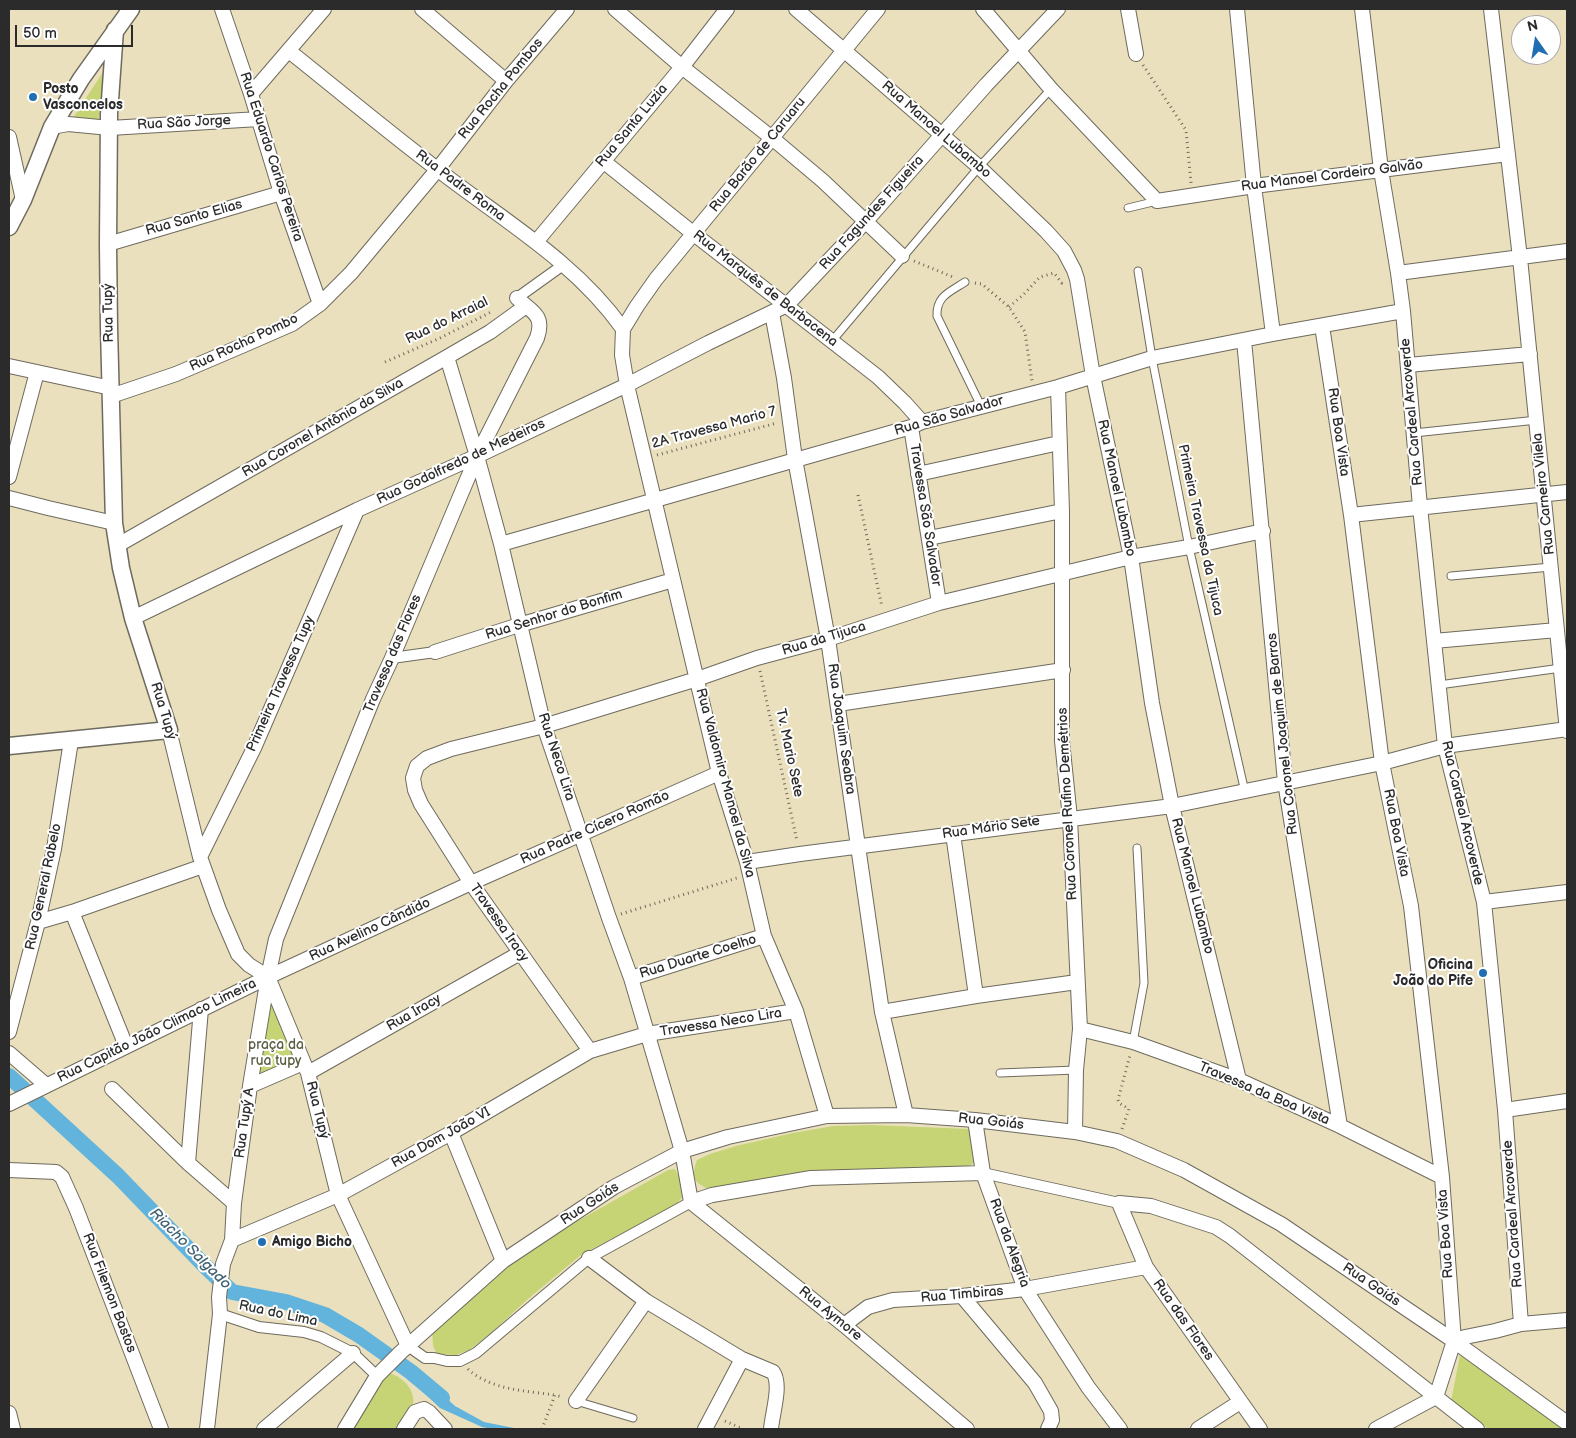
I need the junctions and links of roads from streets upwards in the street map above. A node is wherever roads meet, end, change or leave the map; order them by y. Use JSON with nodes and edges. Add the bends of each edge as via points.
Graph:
{"nodes":[{"id":1,"x":131,"y":9,"type":"edge"},
{"id":2,"x":222,"y":9,"type":"edge"},
{"id":3,"x":324,"y":9,"type":"edge"},
{"id":4,"x":422,"y":9,"type":"edge"},
{"id":5,"x":567,"y":9,"type":"edge"},
{"id":6,"x":615,"y":9,"type":"edge"},
{"id":7,"x":727,"y":9,"type":"edge"},
{"id":8,"x":796,"y":9,"type":"edge"},
{"id":9,"x":878,"y":9,"type":"edge"},
{"id":10,"x":983,"y":9,"type":"edge"},
{"id":11,"x":1058,"y":9,"type":"edge"},
{"id":12,"x":1128,"y":9,"type":"edge"},
{"id":13,"x":1237,"y":9,"type":"edge"},
{"id":14,"x":1362,"y":9,"type":"edge"},
{"id":15,"x":1491,"y":9,"type":"edge"},
{"id":16,"x":115,"y":30,"type":"junction"},
{"id":17,"x":844,"y":50,"type":"junction"},
{"id":18,"x":289,"y":51,"type":"junction"},
{"id":19,"x":1018,"y":51,"type":"junction"},
{"id":20,"x":1136,"y":54,"type":"road end"},
{"id":21,"x":682,"y":67,"type":"junction"},
{"id":22,"x":506,"y":81,"type":"junction"},
{"id":23,"x":251,"y":94,"type":"junction"},
{"id":24,"x":259,"y":119,"type":"junction"},
{"id":25,"x":52,"y":127,"type":"junction"},
{"id":26,"x":110,"y":128,"type":"junction"},
{"id":27,"x":942,"y":135,"type":"junction"},
{"id":28,"x":9,"y":137,"type":"edge"},
{"id":29,"x":772,"y":138,"type":"junction"},
{"id":30,"x":1508,"y":154,"type":"junction"},
{"id":31,"x":603,"y":161,"type":"junction"},
{"id":32,"x":437,"y":170,"type":"junction"},
{"id":33,"x":1381,"y":170,"type":"junction"},
{"id":34,"x":1254,"y":186,"type":"junction"},
{"id":35,"x":280,"y":193,"type":"junction"},
{"id":36,"x":23,"y":200,"type":"junction"},
{"id":37,"x":866,"y":221,"type":"junction"},
{"id":38,"x":9,"y":227,"type":"edge"},
{"id":39,"x":694,"y":234,"type":"junction"},
{"id":40,"x":536,"y":242,"type":"junction"},
{"id":41,"x":108,"y":244,"type":"junction"},
{"id":42,"x":1567,"y":251,"type":"edge"},
{"id":43,"x":902,"y":256,"type":"road end"},
{"id":44,"x":1520,"y":258,"type":"junction"},
{"id":45,"x":563,"y":265,"type":"junction"},
{"id":46,"x":1398,"y":273,"type":"junction"},
{"id":47,"x":522,"y":302,"type":"junction"},
{"id":48,"x":320,"y":304,"type":"junction"},
{"id":49,"x":787,"y":305,"type":"junction"},
{"id":50,"x":1403,"y":311,"type":"junction"},
{"id":51,"x":772,"y":313,"type":"junction"},
{"id":52,"x":1322,"y":326,"type":"junction"},
{"id":53,"x":623,"y":329,"type":"junction"},
{"id":54,"x":1273,"y":334,"type":"junction"},
{"id":55,"x":1244,"y":340,"type":"junction"},
{"id":56,"x":1530,"y":354,"type":"junction"},
{"id":57,"x":447,"y":357,"type":"junction"},
{"id":58,"x":1408,"y":365,"type":"junction"},
{"id":59,"x":9,"y":366,"type":"edge"},
{"id":60,"x":37,"y":372,"type":"junction"},
{"id":61,"x":1093,"y":376,"type":"junction"},
{"id":62,"x":627,"y":385,"type":"junction"},
{"id":63,"x":1058,"y":387,"type":"junction"},
{"id":64,"x":111,"y":392,"type":"junction"},
{"id":65,"x":917,"y":424,"type":"junction"},
{"id":66,"x":1060,"y":443,"type":"junction"},
{"id":67,"x":477,"y":456,"type":"junction"},
{"id":68,"x":795,"y":459,"type":"junction"},
{"id":69,"x":918,"y":474,"type":"junction"},
{"id":70,"x":9,"y":477,"type":"edge"},
{"id":71,"x":1567,"y":492,"type":"edge"},
{"id":72,"x":1544,"y":494,"type":"junction"},
{"id":73,"x":9,"y":498,"type":"edge"},
{"id":74,"x":654,"y":500,"type":"junction"},
{"id":75,"x":1420,"y":507,"type":"junction"},
{"id":76,"x":357,"y":510,"type":"junction"},
{"id":77,"x":1062,"y":511,"type":"junction"},
{"id":78,"x":1351,"y":515,"type":"junction"},
{"id":79,"x":114,"y":523,"type":"junction"},
{"id":80,"x":1263,"y":531,"type":"junction"},
{"id":81,"x":929,"y":538,"type":"junction"},
{"id":82,"x":118,"y":544,"type":"junction"},
{"id":83,"x":501,"y":544,"type":"junction"},
{"id":84,"x":1131,"y":557,"type":"junction"},
{"id":85,"x":1062,"y":573,"type":"junction"},
{"id":86,"x":673,"y":580,"type":"junction"},
{"id":87,"x":939,"y":603,"type":"junction"},
{"id":88,"x":133,"y":618,"type":"junction"},
{"id":89,"x":519,"y":625,"type":"junction"},
{"id":90,"x":1558,"y":630,"type":"junction"},
{"id":91,"x":828,"y":639,"type":"junction"},
{"id":92,"x":1434,"y":641,"type":"junction"},
{"id":93,"x":435,"y":652,"type":"joint"},
{"id":94,"x":392,"y":658,"type":"junction"},
{"id":95,"x":1063,"y":670,"type":"junction"},
{"id":96,"x":697,"y":679,"type":"junction"},
{"id":97,"x":838,"y":704,"type":"junction"},
{"id":98,"x":544,"y":726,"type":"junction"},
{"id":99,"x":169,"y":730,"type":"junction"},
{"id":100,"x":1567,"y":730,"type":"edge"},
{"id":101,"x":71,"y":740,"type":"junction"},
{"id":102,"x":9,"y":746,"type":"edge"},
{"id":103,"x":1445,"y":746,"type":"junction"},
{"id":104,"x":1382,"y":762,"type":"junction"},
{"id":105,"x":719,"y":773,"type":"junction"},
{"id":106,"x":1285,"y":782,"type":"junction"},
{"id":107,"x":415,"y":790,"type":"joint"},
{"id":108,"x":1172,"y":806,"type":"junction"},
{"id":109,"x":1070,"y":818,"type":"junction"},
{"id":110,"x":581,"y":834,"type":"junction"},
{"id":111,"x":953,"y":834,"type":"junction"},
{"id":112,"x":858,"y":847,"type":"junction"},
{"id":113,"x":202,"y":862,"type":"junction"},
{"id":114,"x":748,"y":868,"type":"junction"},
{"id":115,"x":471,"y":883,"type":"junction"},
{"id":116,"x":1567,"y":892,"type":"edge"},
{"id":117,"x":1484,"y":902,"type":"junction"},
{"id":118,"x":72,"y":912,"type":"junction"},
{"id":119,"x":38,"y":922,"type":"junction"},
{"id":120,"x":764,"y":936,"type":"junction"},
{"id":121,"x":520,"y":953,"type":"junction"},
{"id":122,"x":268,"y":977,"type":"junction"},
{"id":123,"x":631,"y":978,"type":"junction"},
{"id":124,"x":1077,"y":982,"type":"junction"},
{"id":125,"x":976,"y":996,"type":"junction"},
{"id":126,"x":201,"y":1009,"type":"junction"},
{"id":127,"x":796,"y":1011,"type":"junction"},
{"id":128,"x":882,"y":1012,"type":"junction"},
{"id":129,"x":1080,"y":1029,"type":"junction"},
{"id":130,"x":9,"y":1032,"type":"edge"},
{"id":131,"x":647,"y":1034,"type":"junction"},
{"id":132,"x":126,"y":1046,"type":"junction"},
{"id":133,"x":590,"y":1052,"type":"junction"},
{"id":134,"x":9,"y":1054,"type":"edge"},
{"id":135,"x":305,"y":1068,"type":"junction"},
{"id":136,"x":1239,"y":1080,"type":"junction"},
{"id":137,"x":46,"y":1085,"type":"junction"},
{"id":138,"x":250,"y":1086,"type":"junction"},
{"id":139,"x":112,"y":1089,"type":"dead end"},
{"id":140,"x":1567,"y":1101,"type":"edge"},
{"id":141,"x":11,"y":1102,"type":"edge"},
{"id":142,"x":1505,"y":1110,"type":"junction"},
{"id":143,"x":827,"y":1116,"type":"junction"},
{"id":144,"x":906,"y":1116,"type":"junction"},
{"id":145,"x":975,"y":1120,"type":"junction"},
{"id":146,"x":1340,"y":1126,"type":"junction"},
{"id":147,"x":1075,"y":1132,"type":"junction"},
{"id":148,"x":451,"y":1133,"type":"junction"},
{"id":149,"x":682,"y":1151,"type":"junction"},
{"id":150,"x":188,"y":1163,"type":"junction"},
{"id":151,"x":9,"y":1170,"type":"edge"},
{"id":152,"x":983,"y":1174,"type":"junction"},
{"id":153,"x":1442,"y":1177,"type":"junction"},
{"id":154,"x":338,"y":1195,"type":"junction"},
{"id":155,"x":691,"y":1202,"type":"junction"},
{"id":156,"x":234,"y":1203,"type":"junction"},
{"id":157,"x":1119,"y":1203,"type":"junction"},
{"id":158,"x":232,"y":1240,"type":"junction"},
{"id":159,"x":589,"y":1258,"type":"junction"},
{"id":160,"x":503,"y":1261,"type":"junction"},
{"id":161,"x":1146,"y":1267,"type":"junction"},
{"id":162,"x":1025,"y":1289,"type":"junction"},
{"id":163,"x":962,"y":1296,"type":"junction"},
{"id":164,"x":646,"y":1301,"type":"junction"},
{"id":165,"x":220,"y":1314,"type":"junction"},
{"id":166,"x":1567,"y":1320,"type":"edge"},
{"id":167,"x":1521,"y":1324,"type":"junction"},
{"id":168,"x":844,"y":1325,"type":"junction"},
{"id":169,"x":1454,"y":1341,"type":"junction"},
{"id":170,"x":404,"y":1349,"type":"junction"},
{"id":171,"x":353,"y":1353,"type":"junction"},
{"id":172,"x":742,"y":1359,"type":"junction"},
{"id":173,"x":381,"y":1372,"type":"junction"},
{"id":174,"x":1436,"y":1397,"type":"junction"},
{"id":175,"x":576,"y":1401,"type":"road end"},
{"id":176,"x":1240,"y":1402,"type":"junction"},
{"id":177,"x":9,"y":1413,"type":"edge"},
{"id":178,"x":1567,"y":1423,"type":"edge"},
{"id":179,"x":14,"y":1428,"type":"edge"},
{"id":180,"x":161,"y":1429,"type":"edge"},
{"id":181,"x":208,"y":1429,"type":"edge"},
{"id":182,"x":264,"y":1429,"type":"edge"},
{"id":183,"x":345,"y":1429,"type":"edge"},
{"id":184,"x":404,"y":1429,"type":"edge"},
{"id":185,"x":445,"y":1429,"type":"edge"},
{"id":186,"x":706,"y":1429,"type":"edge"},
{"id":187,"x":770,"y":1429,"type":"edge"},
{"id":188,"x":967,"y":1429,"type":"edge"},
{"id":189,"x":1048,"y":1429,"type":"edge"},
{"id":190,"x":1120,"y":1429,"type":"edge"},
{"id":191,"x":1198,"y":1429,"type":"edge"},
{"id":192,"x":1260,"y":1429,"type":"edge"},
{"id":193,"x":1376,"y":1429,"type":"edge"},
{"id":194,"x":1475,"y":1429,"type":"edge"}],
"edges":[{"from":1,"to":16,"type":"street"},
{"from":2,"to":23,"type":"street","name":"Rua Eduardo Carlos Pereira"},
{"from":3,"to":18,"type":"street"},
{"from":4,"to":22,"type":"street"},
{"from":5,"to":22,"type":"street","name":"Rua Rocha Pombos"},
{"from":6,"to":21,"type":"street"},
{"from":7,"to":21,"type":"street","name":"Rua Santa Luzia"},
{"from":8,"to":17,"type":"street","name":"Rua Manoel Lubambo"},
{"from":9,"to":17,"type":"street","name":"Rua Barão de Caruaru"},
{"from":10,"to":19,"type":"street"},
{"from":11,"to":19,"type":"street","name":"Rua Fagundes Figueira"},
{"from":12,"to":20,"type":"street"},
{"from":13,"to":34,"type":"street"},
{"from":14,"to":33,"type":"street","name":"Rua Cardeal Arcoverde"},
{"from":15,"to":30,"type":"street","name":"Rua Carneiro Vilela"},
{"from":16,"to":25,"type":"street"},
{"from":16,"to":26,"type":"street","name":"Rua Tupý"},
{"from":17,"to":27,"type":"street","name":"Rua Manoel Lubambo"},
{"from":17,"to":29,"type":"street","name":"Rua Barão de Caruaru"},
{"from":18,"to":23,"type":"street"},
{"from":18,"to":32,"type":"street","name":"Rua Padre Roma"},
{"from":19,"to":27,"type":"street","name":"Rua Fagundes Figueira"},
{"from":19,"to":34,"type":"street","name":"Rua Manoel Cordeiro Galvão","via":[[1157,201]]},
{"from":21,"to":29,"type":"street"},
{"from":21,"to":31,"type":"street","name":"Rua Santa Luzia"},
{"from":22,"to":32,"type":"street","name":"Rua Rocha Pombos"},
{"from":23,"to":24,"type":"street","name":"Rua Eduardo Carlos Pereira"},
{"from":24,"to":26,"type":"street","name":"Rua São Jorge"},
{"from":24,"to":35,"type":"street","name":"Rua Eduardo Carlos Pereira"},
{"from":25,"to":26,"type":"street","name":"Rua São Jorge","via":[[68,124]]},
{"from":25,"to":36,"type":"street"},
{"from":26,"to":41,"type":"street","name":"Rua Tupý"},
{"from":27,"to":37,"type":"street","name":"Rua Fagundes Figueira"},
{"from":27,"to":61,"type":"street","name":"Rua Manoel Lubambo","via":[[1064,251],[1077,279]]},
{"from":28,"to":36,"type":"street"},
{"from":29,"to":37,"type":"street"},
{"from":29,"to":39,"type":"street","name":"Rua Barão de Caruaru"},
{"from":30,"to":33,"type":"street","name":"Rua Manoel Cordeiro Galvão"},
{"from":30,"to":44,"type":"street","name":"Rua Carneiro Vilela"},
{"from":31,"to":39,"type":"street","name":"Rua Marquês de Barbacena"},
{"from":31,"to":40,"type":"street","name":"Rua Santa Luzia"},
{"from":32,"to":40,"type":"street","name":"Rua Padre Roma"},
{"from":32,"to":48,"type":"street","name":"Rua Rocha Pombo","via":[[351,273]]},
{"from":33,"to":34,"type":"street","name":"Rua Manoel Cordeiro Galvão"},
{"from":33,"to":46,"type":"street","name":"Rua Cardeal Arcoverde"},
{"from":34,"to":54,"type":"street"},
{"from":35,"to":41,"type":"street","name":"Rua Santo Elias"},
{"from":35,"to":48,"type":"street","name":"Rua Eduardo Carlos Pereira"},
{"from":36,"to":38,"type":"street"},
{"from":37,"to":43,"type":"street"},
{"from":37,"to":49,"type":"street","name":"Rua Fagundes Figueira"},
{"from":39,"to":49,"type":"street","name":"Rua Marquês de Barbacena"},
{"from":39,"to":53,"type":"street","name":"Rua Barão de Caruaru","via":[[656,279]]},
{"from":40,"to":45,"type":"street","name":"Rua Padre Roma"},
{"from":41,"to":64,"type":"street","name":"Rua Tupý"},
{"from":42,"to":44,"type":"street"},
{"from":44,"to":46,"type":"street"},
{"from":44,"to":56,"type":"street","name":"Rua Carneiro Vilela"},
{"from":45,"to":47,"type":"street"},
{"from":45,"to":53,"type":"street","name":"Rua Padre Roma","via":[[610,310]]},
{"from":46,"to":50,"type":"street","name":"Rua Cardeal Arcoverde"},
{"from":47,"to":57,"type":"street","name":"Rua Coronel Antônio da Silva","via":[[490,332]]},
{"from":47,"to":67,"type":"street","name":"Travessa das Flores","via":[[537,315],[540,330]]},
{"from":48,"to":64,"type":"street","name":"Rua Rocha Pombo","via":[[292,324],[176,374]]},
{"from":49,"to":51,"type":"street","name":"Rua Godolfredo de Medeiros"},
{"from":49,"to":65,"type":"street","name":"Rua Marquês de Barbacena","via":[[878,377],[904,403]]},
{"from":50,"to":52,"type":"street","name":"Rua São Salvador"},
{"from":50,"to":58,"type":"street","name":"Rua Cardeal Arcoverde"},
{"from":51,"to":62,"type":"street","name":"Rua Godolfredo de Medeiros"},
{"from":51,"to":68,"type":"street","name":"Rua Joaquim Seabra"},
{"from":52,"to":54,"type":"street","name":"Rua São Salvador"},
{"from":52,"to":78,"type":"street","name":"Rua Boa Vista"},
{"from":53,"to":62,"type":"street","name":"Rua Valdomiro Manoel da Silva","via":[[622,355]]},
{"from":54,"to":55,"type":"street","name":"Rua São Salvador"},
{"from":55,"to":61,"type":"street","name":"Rua São Salvador","via":[[1152,358]]},
{"from":55,"to":80,"type":"street","name":"Rua Coronel Joaquim de Barros"},
{"from":56,"to":58,"type":"street"},
{"from":56,"to":72,"type":"street","name":"Rua Carneiro Vilela"},
{"from":57,"to":67,"type":"street","name":"Rua Neco Lira"},
{"from":57,"to":82,"type":"street","name":"Rua Coronel Antônio da Silva"},
{"from":58,"to":75,"type":"street","name":"Rua Cardeal Arcoverde"},
{"from":59,"to":60,"type":"street"},
{"from":60,"to":64,"type":"street"},
{"from":60,"to":70,"type":"street"},
{"from":61,"to":63,"type":"street","name":"Rua São Salvador"},
{"from":61,"to":84,"type":"street","name":"Rua Manoel Lubambo"},
{"from":62,"to":67,"type":"street","name":"Rua Godolfredo de Medeiros"},
{"from":62,"to":74,"type":"street","name":"Rua Valdomiro Manoel da Silva"},
{"from":63,"to":65,"type":"street","name":"Rua São Salvador"},
{"from":63,"to":66,"type":"street","name":"Rua Coronel Rufino Demétrios"},
{"from":64,"to":79,"type":"street","name":"Rua Tupý"},
{"from":65,"to":68,"type":"street","name":"Rua São Salvador"},
{"from":65,"to":69,"type":"street","name":"Travessa São Salvador"},
{"from":66,"to":69,"type":"street"},
{"from":66,"to":77,"type":"street","name":"Rua Coronel Rufino Demétrios"},
{"from":67,"to":76,"type":"street","name":"Rua Godolfredo de Medeiros"},
{"from":67,"to":83,"type":"street","name":"Rua Neco Lira"},
{"from":67,"to":94,"type":"street","name":"Travessa das Flores"},
{"from":68,"to":74,"type":"street","name":"Rua São Salvador"},
{"from":68,"to":91,"type":"street","name":"Rua Joaquim Seabra"},
{"from":69,"to":81,"type":"street","name":"Travessa São Salvador"},
{"from":71,"to":72,"type":"street"},
{"from":72,"to":75,"type":"street"},
{"from":72,"to":90,"type":"street","name":"Rua Carneiro Vilela"},
{"from":73,"to":79,"type":"street"},
{"from":74,"to":83,"type":"street","name":"Rua São Salvador"},
{"from":74,"to":86,"type":"street","name":"Rua Valdomiro Manoel da Silva"},
{"from":75,"to":78,"type":"street"},
{"from":75,"to":92,"type":"street","name":"Rua Cardeal Arcoverde"},
{"from":76,"to":88,"type":"street","name":"Rua Godolfredo de Medeiros"},
{"from":76,"to":113,"type":"street","name":"Primeira Travessa Tupy"},
{"from":77,"to":81,"type":"street"},
{"from":77,"to":85,"type":"street","name":"Rua Coronel Rufino Demétrios"},
{"from":78,"to":104,"type":"street","name":"Rua Boa Vista"},
{"from":79,"to":82,"type":"street","name":"Rua Tupý"},
{"from":80,"to":84,"type":"street","name":"Rua da Tijuca"},
{"from":80,"to":106,"type":"street","name":"Rua Coronel Joaquim de Barros"},
{"from":81,"to":87,"type":"street","name":"Travessa São Salvador"},
{"from":82,"to":88,"type":"street","name":"Rua Tupý"},
{"from":83,"to":89,"type":"street","name":"Rua Neco Lira"},
{"from":84,"to":85,"type":"street","name":"Rua da Tijuca"},
{"from":84,"to":108,"type":"street","name":"Rua Manoel Lubambo","via":[[1152,703]]},
{"from":85,"to":87,"type":"street","name":"Rua da Tijuca"},
{"from":85,"to":95,"type":"street","name":"Rua Coronel Rufino Demétrios"},
{"from":86,"to":89,"type":"street","name":"Rua Senhor do Bonfim"},
{"from":86,"to":96,"type":"street","name":"Rua Valdomiro Manoel da Silva"},
{"from":87,"to":91,"type":"street","name":"Rua da Tijuca"},
{"from":88,"to":99,"type":"street","name":"Rua Tupý"},
{"from":89,"to":93,"type":"street","name":"Rua Senhor do Bonfim"},
{"from":89,"to":98,"type":"street","name":"Rua Neco Lira"},
{"from":90,"to":92,"type":"street"},
{"from":90,"to":100,"type":"street","name":"Rua Carneiro Vilela"},
{"from":91,"to":96,"type":"street","name":"Rua da Tijuca","via":[[757,658]]},
{"from":91,"to":97,"type":"street","name":"Rua Joaquim Seabra"},
{"from":92,"to":103,"type":"street","name":"Rua Cardeal Arcoverde"},
{"from":93,"to":94,"type":"street"},
{"from":94,"to":122,"type":"street","name":"Travessa das Flores","via":[[276,939]]},
{"from":95,"to":97,"type":"street"},
{"from":95,"to":109,"type":"street","name":"Rua Coronel Rufino Demétrios","via":[[1062,741]]},
{"from":96,"to":98,"type":"street","name":"Rua da Tijuca"},
{"from":96,"to":105,"type":"street","name":"Rua Valdomiro Manoel da Silva"},
{"from":97,"to":112,"type":"street","name":"Rua Joaquim Seabra"},
{"from":98,"to":107,"type":"street","name":"Rua da Tijuca","via":[[427,758],[417,766],[413,778]]},
{"from":98,"to":110,"type":"street","name":"Rua Neco Lira"},
{"from":99,"to":101,"type":"street"},
{"from":99,"to":113,"type":"street","name":"Rua Tupý"},
{"from":100,"to":103,"type":"street","name":"Rua Mário Sete"},
{"from":101,"to":102,"type":"street"},
{"from":101,"to":119,"type":"street","name":"Rua General Rabelo","via":[[54,849]]},
{"from":103,"to":104,"type":"street","name":"Rua Mário Sete"},
{"from":103,"to":117,"type":"street","name":"Rua Cardeal Arcoverde"},
{"from":104,"to":106,"type":"street","name":"Rua Mário Sete"},
{"from":104,"to":153,"type":"street","name":"Rua Boa Vista","via":[[1411,906]]},
{"from":105,"to":110,"type":"street","name":"Rua Padre Cícero Romão"},
{"from":105,"to":114,"type":"street","name":"Rua Valdomiro Manoel da Silva"},
{"from":106,"to":108,"type":"street","name":"Rua Mário Sete"},
{"from":106,"to":146,"type":"street","name":"Rua Coronel Joaquim de Barros"},
{"from":107,"to":115,"type":"street","name":"Travessa Iracy","via":[[420,804]]},
{"from":108,"to":109,"type":"street","name":"Rua Mário Sete"},
{"from":108,"to":136,"type":"street","name":"Rua Manoel Lubambo"},
{"from":109,"to":111,"type":"street","name":"Rua Mário Sete"},
{"from":109,"to":124,"type":"street","name":"Rua Coronel Rufino Demétrios"},
{"from":110,"to":115,"type":"street","name":"Rua Padre Cícero Romão"},
{"from":110,"to":123,"type":"street","name":"Rua Neco Lira"},
{"from":111,"to":112,"type":"street","name":"Rua Mário Sete"},
{"from":111,"to":125,"type":"street"},
{"from":112,"to":114,"type":"street","name":"Rua Mário Sete","via":[[800,854]]},
{"from":112,"to":128,"type":"street","name":"Rua Joaquim Seabra"},
{"from":113,"to":118,"type":"street"},
{"from":113,"to":122,"type":"street","name":"Rua Tupý","via":[[238,954]]},
{"from":114,"to":120,"type":"street","name":"Rua Valdomiro Manoel da Silva"},
{"from":115,"to":121,"type":"street","name":"Travessa Iracy"},
{"from":115,"to":122,"type":"street","name":"Rua Avelino Cândido"},
{"from":116,"to":117,"type":"street"},
{"from":117,"to":142,"type":"street","name":"Rua Cardeal Arcoverde"},
{"from":118,"to":119,"type":"street"},
{"from":118,"to":132,"type":"street"},
{"from":119,"to":130,"type":"street","name":"Rua General Rabelo"},
{"from":120,"to":123,"type":"street","name":"Rua Duarte Coelho"},
{"from":120,"to":127,"type":"street","name":"Rua Valdomiro Manoel da Silva"},
{"from":121,"to":133,"type":"street","name":"Travessa Iracy"},
{"from":121,"to":135,"type":"street","name":"Rua Iracy"},
{"from":122,"to":126,"type":"street","name":"Rua Capitão João Climaco Limeira"},
{"from":122,"to":135,"type":"street","name":"Rua Tupý"},
{"from":122,"to":138,"type":"street","name":"Rua Tupý A"},
{"from":123,"to":131,"type":"street","name":"Rua Neco Lira"},
{"from":124,"to":125,"type":"street"},
{"from":124,"to":129,"type":"street","name":"Rua Coronel Rufino Demétrios"},
{"from":125,"to":128,"type":"street"},
{"from":126,"to":132,"type":"street","name":"Rua Capitão João Climaco Limeira"},
{"from":126,"to":150,"type":"street"},
{"from":127,"to":131,"type":"street","name":"Travessa Neco Lira"},
{"from":127,"to":143,"type":"street","name":"Rua Valdomiro Manoel da Silva"},
{"from":128,"to":144,"type":"street","name":"Rua Joaquim Seabra"},
{"from":129,"to":136,"type":"street","name":"Travessa da Boa Vista","via":[[1133,1042]]},
{"from":129,"to":147,"type":"street","name":"Rua Coronel Rufino Demétrios"},
{"from":131,"to":133,"type":"street","name":"Rua Dom João VI"},
{"from":131,"to":149,"type":"street","name":"Rua Neco Lira"},
{"from":132,"to":137,"type":"street","name":"Rua Capitão João Climaco Limeira"},
{"from":133,"to":148,"type":"street","name":"Rua Dom João VI"},
{"from":134,"to":137,"type":"street"},
{"from":135,"to":138,"type":"street","name":"Rua Iracy"},
{"from":135,"to":154,"type":"street","name":"Rua Tupý"},
{"from":136,"to":146,"type":"street","name":"Travessa da Boa Vista"},
{"from":137,"to":141,"type":"street","name":"Rua Capitão João Climaco Limeira"},
{"from":138,"to":156,"type":"street","name":"Rua Tupý A"},
{"from":139,"to":150,"type":"street"},
{"from":140,"to":142,"type":"street"},
{"from":142,"to":167,"type":"street","name":"Rua Cardeal Arcoverde"},
{"from":143,"to":144,"type":"street","name":"Rua Goiás"},
{"from":143,"to":149,"type":"street","name":"Rua Goiás","via":[[728,1137]]},
{"from":144,"to":145,"type":"street","name":"Rua Goiás"},
{"from":145,"to":147,"type":"street","name":"Rua Goiás"},
{"from":145,"to":152,"type":"street","name":"Rua da Alegria"},
{"from":146,"to":153,"type":"street","name":"Travessa da Boa Vista"},
{"from":147,"to":169,"type":"street","name":"Rua Goiás","via":[[1117,1141],[1184,1170],[1280,1224]]},
{"from":148,"to":154,"type":"street","name":"Rua Dom João VI"},
{"from":148,"to":160,"type":"street"},
{"from":149,"to":155,"type":"street","name":"Rua Neco Lira"},
{"from":149,"to":160,"type":"street","name":"Rua Goiás","via":[[614,1187]]},
{"from":150,"to":156,"type":"street"},
{"from":151,"to":180,"type":"street","name":"Rua Filemon Bastos","via":[[56,1172],[62,1177]]},
{"from":152,"to":155,"type":"street","via":[[811,1178],[712,1195]]},
{"from":152,"to":157,"type":"street"},
{"from":152,"to":162,"type":"street","name":"Rua da Alegria"},
{"from":153,"to":169,"type":"street","name":"Rua Boa Vista"},
{"from":154,"to":158,"type":"street","name":"Rua Dom João VI"},
{"from":154,"to":170,"type":"street","name":"Rua Tupý"},
{"from":155,"to":159,"type":"street"},
{"from":155,"to":168,"type":"street","name":"Rua Aymore"},
{"from":156,"to":158,"type":"street","name":"Rua Tupý A"},
{"from":157,"to":161,"type":"street","name":"Rua das Flores"},
{"from":157,"to":174,"type":"street","via":[[1151,1206],[1216,1227]]},
{"from":158,"to":165,"type":"street","name":"Rua Tupý A","via":[[223,1264]]},
{"from":159,"to":164,"type":"street"},
{"from":159,"to":170,"type":"street","via":[[476,1352],[460,1361],[425,1358]]},
{"from":160,"to":170,"type":"street","name":"Rua Goiás"},
{"from":161,"to":162,"type":"street","name":"Rua Timbiras"},
{"from":161,"to":176,"type":"street","name":"Rua das Flores"},
{"from":162,"to":163,"type":"street","name":"Rua Timbiras"},
{"from":162,"to":190,"type":"street","name":"Rua da Alegria","via":[[1088,1387]]},
{"from":163,"to":168,"type":"street","name":"Rua Timbiras","via":[[893,1300],[868,1306]]},
{"from":163,"to":189,"type":"street","via":[[1035,1383],[1051,1411]]},
{"from":164,"to":172,"type":"street"},
{"from":164,"to":175,"type":"street"},
{"from":165,"to":171,"type":"street","name":"Rua do Lima","via":[[259,1327],[304,1332]]},
{"from":165,"to":181,"type":"street","name":"Rua Tupý A"},
{"from":166,"to":167,"type":"street"},
{"from":167,"to":169,"type":"street"},
{"from":168,"to":188,"type":"street","name":"Rua Aymore"},
{"from":169,"to":174,"type":"street"},
{"from":169,"to":178,"type":"street","name":"Rua Goiás"},
{"from":170,"to":173,"type":"street","name":"Rua Goiás"},
{"from":171,"to":173,"type":"street","name":"Rua do Lima"},
{"from":171,"to":182,"type":"street"},
{"from":172,"to":186,"type":"street"},
{"from":172,"to":187,"type":"street","via":[[773,1372],[775,1376]]},
{"from":173,"to":183,"type":"street","name":"Rua Goiás"},
{"from":174,"to":193,"type":"street"},
{"from":174,"to":194,"type":"street"},
{"from":176,"to":191,"type":"street"},
{"from":176,"to":192,"type":"street","name":"Rua das Flores"},
{"from":177,"to":179,"type":"street"},
{"from":184,"to":185,"type":"street","via":[[414,1412],[424,1409]]}]}
